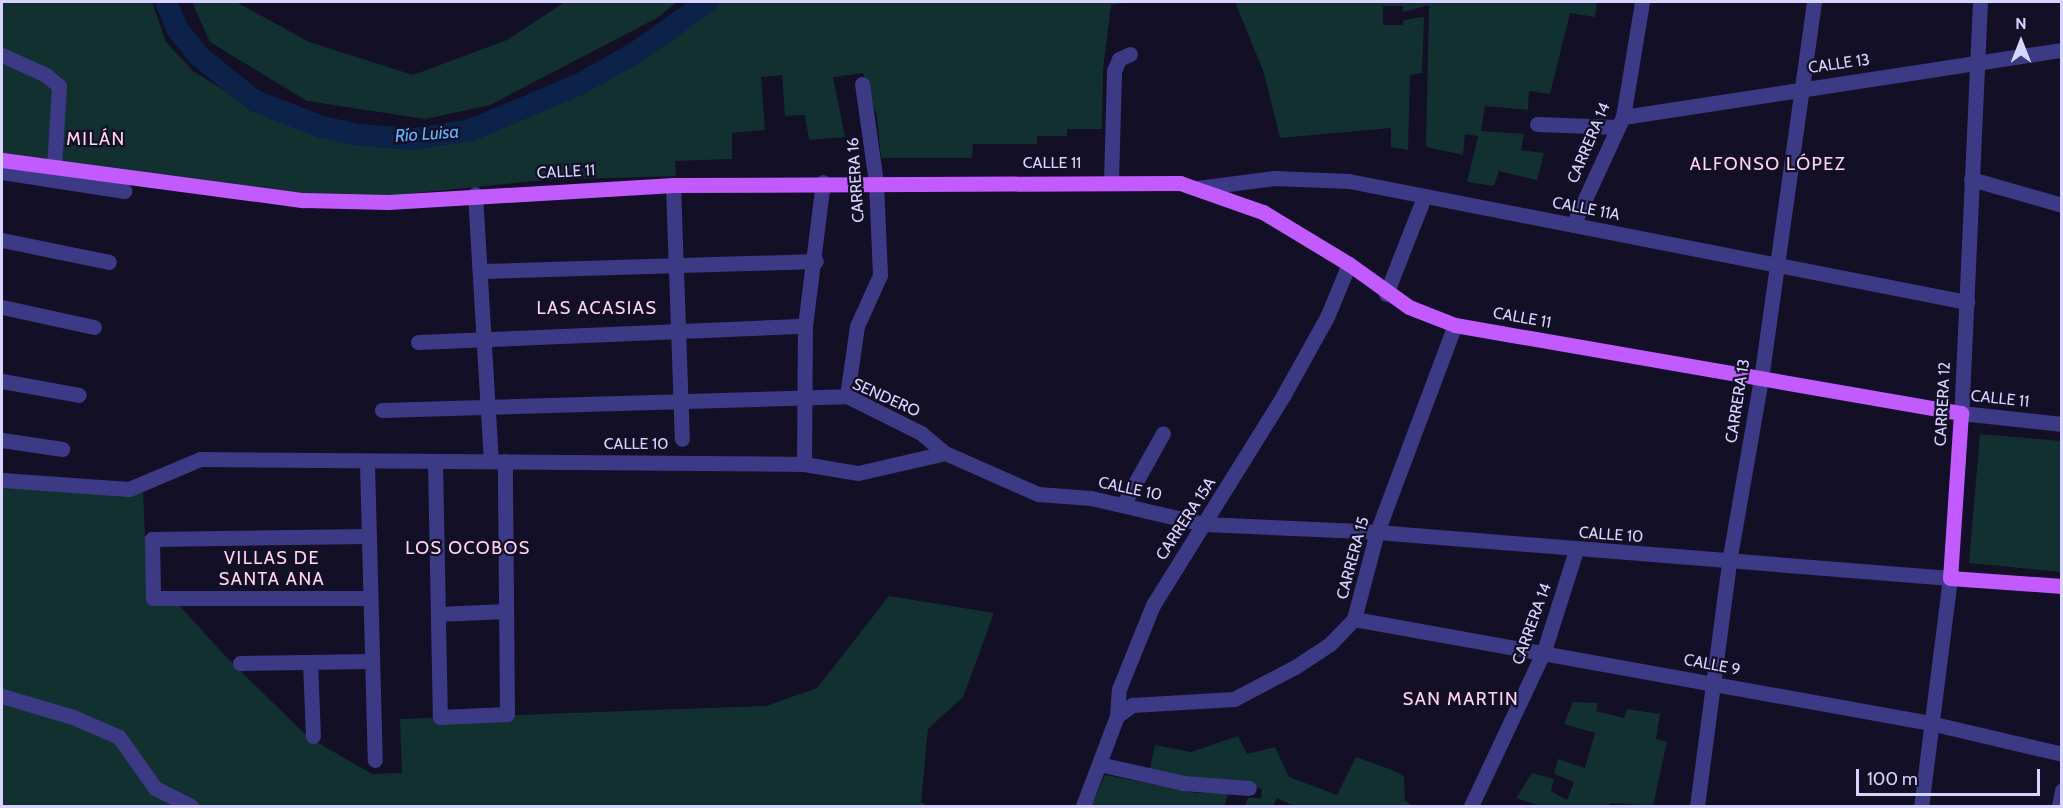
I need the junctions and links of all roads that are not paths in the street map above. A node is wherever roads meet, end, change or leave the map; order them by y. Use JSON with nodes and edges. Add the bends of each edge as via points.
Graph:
{"nodes":[{"id":1,"x":1642,"y":2,"type":"edge"},
{"id":2,"x":1815,"y":2,"type":"edge"},
{"id":3,"x":1980,"y":2,"type":"edge"},
{"id":4,"x":2061,"y":50,"type":"edge"},
{"id":5,"x":1130,"y":54,"type":"dead end"},
{"id":6,"x":2,"y":55,"type":"edge"},
{"id":7,"x":1974,"y":63,"type":"junction"},
{"id":8,"x":862,"y":84,"type":"dead end"},
{"id":9,"x":1800,"y":88,"type":"junction"},
{"id":10,"x":1620,"y":122,"type":"junction"},
{"id":11,"x":1537,"y":123,"type":"dead end"},
{"id":12,"x":2,"y":160,"type":"edge"},
{"id":13,"x":54,"y":167,"type":"junction"},
{"id":14,"x":2,"y":172,"type":"edge"},
{"id":15,"x":1971,"y":179,"type":"junction"},
{"id":16,"x":1111,"y":181,"type":"junction"},
{"id":17,"x":823,"y":182,"type":"junction"},
{"id":18,"x":876,"y":182,"type":"junction"},
{"id":19,"x":673,"y":184,"type":"junction"},
{"id":20,"x":1197,"y":188,"type":"junction"},
{"id":21,"x":125,"y":191,"type":"dead end"},
{"id":22,"x":475,"y":194,"type":"junction"},
{"id":23,"x":1424,"y":197,"type":"junction"},
{"id":24,"x":2061,"y":205,"type":"edge"},
{"id":25,"x":1573,"y":225,"type":"junction"},
{"id":26,"x":2,"y":240,"type":"edge"},
{"id":27,"x":816,"y":261,"type":"junction"},
{"id":28,"x":109,"y":262,"type":"dead end"},
{"id":29,"x":675,"y":264,"type":"junction"},
{"id":30,"x":1349,"y":264,"type":"junction"},
{"id":31,"x":1775,"y":265,"type":"junction"},
{"id":32,"x":480,"y":271,"type":"junction"},
{"id":33,"x":1386,"y":294,"type":"junction"},
{"id":34,"x":1967,"y":302,"type":"junction"},
{"id":35,"x":2,"y":307,"type":"edge"},
{"id":36,"x":1455,"y":325,"type":"junction"},
{"id":37,"x":805,"y":326,"type":"junction"},
{"id":38,"x":94,"y":327,"type":"dead end"},
{"id":39,"x":678,"y":332,"type":"junction"},
{"id":40,"x":484,"y":339,"type":"junction"},
{"id":41,"x":418,"y":342,"type":"dead end"},
{"id":42,"x":1761,"y":379,"type":"junction"},
{"id":43,"x":2,"y":381,"type":"edge"},
{"id":44,"x":79,"y":395,"type":"dead end"},
{"id":45,"x":806,"y":396,"type":"junction"},
{"id":46,"x":847,"y":396,"type":"junction"},
{"id":47,"x":681,"y":402,"type":"junction"},
{"id":48,"x":488,"y":408,"type":"junction"},
{"id":49,"x":382,"y":410,"type":"dead end"},
{"id":50,"x":1961,"y":413,"type":"junction"},
{"id":51,"x":2061,"y":424,"type":"edge"},
{"id":52,"x":1163,"y":433,"type":"dead end"},
{"id":53,"x":682,"y":439,"type":"dead end"},
{"id":54,"x":2,"y":440,"type":"edge"},
{"id":55,"x":62,"y":449,"type":"dead end"},
{"id":56,"x":945,"y":453,"type":"junction"},
{"id":57,"x":498,"y":461,"type":"junction"},
{"id":58,"x":367,"y":463,"type":"junction"},
{"id":59,"x":435,"y":463,"type":"junction"},
{"id":60,"x":804,"y":464,"type":"junction"},
{"id":61,"x":2,"y":480,"type":"edge"},
{"id":62,"x":1123,"y":505,"type":"junction"},
{"id":63,"x":1204,"y":524,"type":"junction"},
{"id":64,"x":1377,"y":532,"type":"junction"},
{"id":65,"x":369,"y":536,"type":"junction"},
{"id":66,"x":1576,"y":550,"type":"junction"},
{"id":67,"x":1729,"y":562,"type":"junction"},
{"id":68,"x":1950,"y":578,"type":"junction"},
{"id":69,"x":2061,"y":586,"type":"edge"},
{"id":70,"x":370,"y":598,"type":"junction"},
{"id":71,"x":506,"y":611,"type":"junction"},
{"id":72,"x":438,"y":614,"type":"junction"},
{"id":73,"x":1354,"y":619,"type":"junction"},
{"id":74,"x":1544,"y":651,"type":"junction"},
{"id":75,"x":372,"y":661,"type":"junction"},
{"id":76,"x":310,"y":662,"type":"junction"},
{"id":77,"x":240,"y":663,"type":"dead end"},
{"id":78,"x":1714,"y":684,"type":"junction"},
{"id":79,"x":2,"y":696,"type":"edge"},
{"id":80,"x":1117,"y":716,"type":"junction"},
{"id":81,"x":1930,"y":723,"type":"junction"},
{"id":82,"x":313,"y":736,"type":"dead end"},
{"id":83,"x":2061,"y":754,"type":"edge"},
{"id":84,"x":375,"y":760,"type":"dead end"},
{"id":85,"x":1099,"y":765,"type":"junction"},
{"id":86,"x":1249,"y":788,"type":"dead end"},
{"id":87,"x":2061,"y":790,"type":"edge"},
{"id":88,"x":190,"y":807,"type":"edge"},
{"id":89,"x":1083,"y":807,"type":"edge"},
{"id":90,"x":1471,"y":807,"type":"edge"},
{"id":91,"x":1697,"y":807,"type":"edge"},
{"id":92,"x":1921,"y":807,"type":"edge"},
{"id":93,"x":2059,"y":807,"type":"edge"}],
"edges":[{"from":1,"to":10,"type":"street","name":"CARRERA 14"},
{"from":2,"to":9,"type":"street","name":"CARRERA 13"},
{"from":3,"to":7,"type":"street","name":"CARRERA 12"},
{"from":4,"to":7,"type":"street","name":"CALLE 13"},
{"from":5,"to":16,"type":"street","via":[[1119,59],[1114,71]]},
{"from":6,"to":13,"type":"street","via":[[46,75],[59,86]]},
{"from":7,"to":9,"type":"street","name":"CALLE 13"},
{"from":7,"to":15,"type":"street","name":"CARRERA 12"},
{"from":8,"to":18,"type":"street","name":"CARRERA 16"},
{"from":9,"to":10,"type":"street","name":"CALLE 13"},
{"from":9,"to":31,"type":"street","name":"CARRERA 13"},
{"from":10,"to":11,"type":"street","name":"CALLE 13"},
{"from":10,"to":25,"type":"street","name":"CARRERA 14"},
{"from":12,"to":13,"type":"main road","name":"CALLE 11"},
{"from":13,"to":22,"type":"main road","name":"CALLE 11","via":[[303,200],[388,202]]},
{"from":14,"to":21,"type":"street"},
{"from":15,"to":24,"type":"street"},
{"from":15,"to":34,"type":"street","name":"CARRERA 12"},
{"from":16,"to":18,"type":"main road","name":"CALLE 11"},
{"from":16,"to":20,"type":"main road","name":"CALLE 11","via":[[1162,180]]},
{"from":17,"to":18,"type":"main road","name":"CALLE 11"},
{"from":17,"to":19,"type":"main road","name":"CALLE 11"},
{"from":17,"to":27,"type":"street"},
{"from":18,"to":46,"type":"street","name":"CARRERA 16","via":[[880,275],[857,326]]},
{"from":19,"to":22,"type":"main road","name":"CALLE 11"},
{"from":19,"to":29,"type":"street"},
{"from":20,"to":23,"type":"street","name":"CALLE 11A","via":[[1313,178]]},
{"from":20,"to":30,"type":"main road","name":"CALLE 11","via":[[1263,212]]},
{"from":22,"to":32,"type":"street"},
{"from":23,"to":25,"type":"street","name":"CALLE 11A"},
{"from":23,"to":33,"type":"street"},
{"from":25,"to":31,"type":"street","name":"CALLE 11A"},
{"from":26,"to":28,"type":"street"},
{"from":27,"to":29,"type":"street"},
{"from":27,"to":37,"type":"street"},
{"from":29,"to":32,"type":"street"},
{"from":29,"to":39,"type":"street"},
{"from":30,"to":33,"type":"main road","name":"CALLE 11"},
{"from":30,"to":63,"type":"street","name":"CARRERA 15A","via":[[1327,317]]},
{"from":31,"to":34,"type":"street","name":"CALLE 11A"},
{"from":31,"to":42,"type":"street","name":"CARRERA 13"},
{"from":32,"to":40,"type":"street"},
{"from":33,"to":36,"type":"main road","name":"CALLE 11"},
{"from":34,"to":50,"type":"street","name":"CARRERA 12"},
{"from":35,"to":38,"type":"street"},
{"from":36,"to":42,"type":"main road","name":"CALLE 11"},
{"from":36,"to":64,"type":"street","name":"CARRERA 15"},
{"from":37,"to":39,"type":"street"},
{"from":37,"to":45,"type":"street"},
{"from":39,"to":40,"type":"street"},
{"from":39,"to":47,"type":"street"},
{"from":40,"to":41,"type":"street"},
{"from":40,"to":48,"type":"street"},
{"from":42,"to":50,"type":"main road","name":"CALLE 11"},
{"from":42,"to":67,"type":"street","name":"CARRERA 13"},
{"from":43,"to":44,"type":"street"},
{"from":45,"to":46,"type":"street","name":"SENDERO"},
{"from":45,"to":47,"type":"street","name":"SENDERO"},
{"from":45,"to":60,"type":"street"},
{"from":46,"to":56,"type":"street","name":"SENDERO","via":[[921,433]]},
{"from":47,"to":48,"type":"street","name":"SENDERO"},
{"from":47,"to":53,"type":"street"},
{"from":48,"to":49,"type":"street","name":"SENDERO"},
{"from":48,"to":57,"type":"street"},
{"from":50,"to":51,"type":"street","name":"CALLE 11"},
{"from":50,"to":68,"type":"main road","name":"CARRERA 12"},
{"from":52,"to":62,"type":"street"},
{"from":54,"to":55,"type":"street"},
{"from":56,"to":60,"type":"street","name":"CALLE 10","via":[[858,473]]},
{"from":56,"to":62,"type":"street","name":"CALLE 10","via":[[1038,494]]},
{"from":57,"to":59,"type":"street","name":"CALLE 10"},
{"from":57,"to":60,"type":"street","name":"CALLE 10"},
{"from":57,"to":71,"type":"street"},
{"from":58,"to":59,"type":"street","name":"CALLE 10"},
{"from":58,"to":61,"type":"street","name":"CALLE 10","via":[[200,459],[129,489]]},
{"from":58,"to":65,"type":"street"},
{"from":59,"to":72,"type":"street"},
{"from":62,"to":63,"type":"street","name":"CALLE 10"},
{"from":63,"to":64,"type":"street","name":"CALLE 10"},
{"from":63,"to":80,"type":"street","name":"CARRERA 15A","via":[[1153,605],[1119,689]]},
{"from":64,"to":66,"type":"street","name":"CALLE 10"},
{"from":64,"to":73,"type":"street","name":"CARRERA 15"},
{"from":65,"to":70,"type":"street"},
{"from":65,"to":70,"type":"street","via":[[152,539],[153,598]]},
{"from":66,"to":67,"type":"street","name":"CALLE 10"},
{"from":66,"to":74,"type":"street","name":"CARRERA 14"},
{"from":67,"to":68,"type":"street","name":"CALLE 10"},
{"from":67,"to":78,"type":"street","name":"CARRERA 13"},
{"from":68,"to":69,"type":"main road","name":"CALLE 10"},
{"from":68,"to":81,"type":"street","name":"CARRERA 12"},
{"from":70,"to":75,"type":"street"},
{"from":71,"to":72,"type":"street"},
{"from":71,"to":72,"type":"street","via":[[507,714],[440,717]]},
{"from":73,"to":74,"type":"street","name":"CALLE 9"},
{"from":73,"to":80,"type":"street","name":"CARRERA 15","via":[[1330,644],[1234,699],[1132,705]]},
{"from":74,"to":78,"type":"street","name":"CALLE 9"},
{"from":74,"to":90,"type":"street","name":"CARRERA 14"},
{"from":75,"to":76,"type":"street"},
{"from":75,"to":84,"type":"street"},
{"from":76,"to":77,"type":"street"},
{"from":76,"to":82,"type":"street"},
{"from":78,"to":81,"type":"street","name":"CALLE 9"},
{"from":78,"to":91,"type":"street","name":"CARRERA 13"},
{"from":79,"to":88,"type":"street","via":[[73,717],[119,737],[155,788]]},
{"from":80,"to":85,"type":"street","name":"CARRERA 15A"},
{"from":81,"to":83,"type":"street","name":"CALLE 9"},
{"from":81,"to":92,"type":"street","name":"CARRERA 12"},
{"from":85,"to":86,"type":"street","via":[[1183,783]]},
{"from":85,"to":89,"type":"street","name":"CARRERA 15A"},
{"from":87,"to":93,"type":"street"}]}
